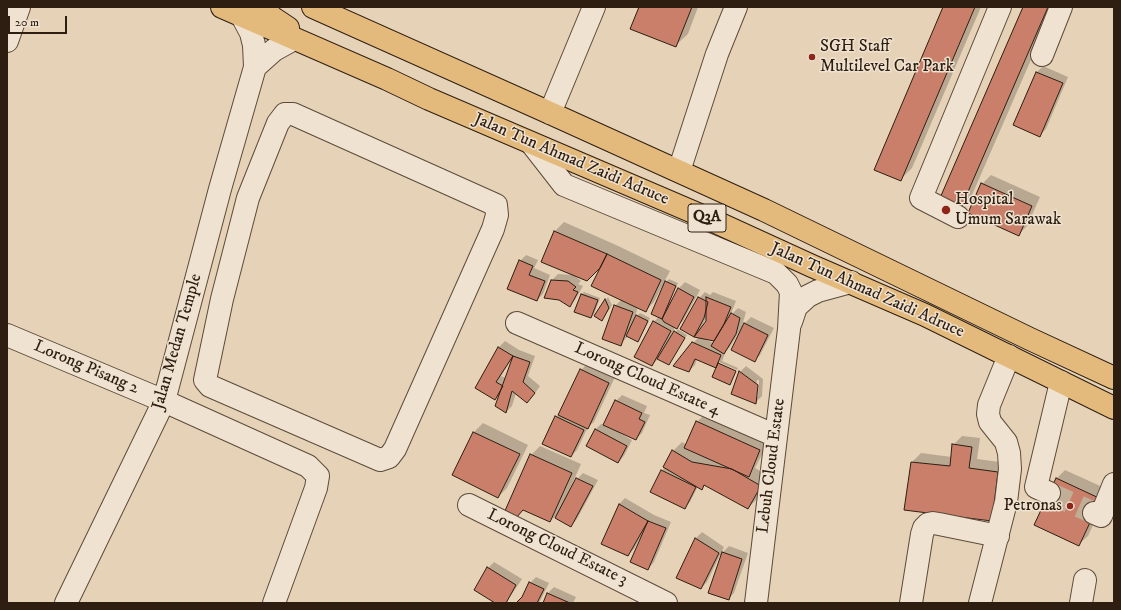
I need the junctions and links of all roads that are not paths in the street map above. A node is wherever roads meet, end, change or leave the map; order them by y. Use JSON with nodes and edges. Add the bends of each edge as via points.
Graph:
{"nodes":[{"id":1,"x":19,"y":7,"type":"edge"},
{"id":2,"x":222,"y":7,"type":"edge"},
{"id":3,"x":262,"y":7,"type":"edge"},
{"id":4,"x":314,"y":7,"type":"edge"},
{"id":5,"x":337,"y":7,"type":"edge"},
{"id":6,"x":594,"y":7,"type":"edge"},
{"id":7,"x":736,"y":7,"type":"edge"},
{"id":8,"x":1000,"y":7,"type":"edge"},
{"id":9,"x":1061,"y":7,"type":"edge"},
{"id":10,"x":242,"y":16,"type":"junction"},
{"id":11,"x":358,"y":27,"type":"junction"},
{"id":12,"x":294,"y":40,"type":"junction"},
{"id":13,"x":7,"y":41,"type":"edge"},
{"id":14,"x":1042,"y":55,"type":"dead end"},
{"id":15,"x":342,"y":60,"type":"junction"},
{"id":16,"x":255,"y":67,"type":"junction"},
{"id":17,"x":550,"y":113,"type":"junction"},
{"id":18,"x":532,"y":144,"type":"junction"},
{"id":19,"x":679,"y":171,"type":"junction"},
{"id":20,"x":220,"y":189,"type":"junction"},
{"id":21,"x":248,"y":198,"type":"junction"},
{"id":22,"x":958,"y":217,"type":"dead end"},
{"id":23,"x":812,"y":266,"type":"junction"},
{"id":24,"x":776,"y":273,"type":"junction"},
{"id":25,"x":851,"y":282,"type":"junction"},
{"id":26,"x":194,"y":290,"type":"junction"},
{"id":27,"x":222,"y":299,"type":"junction"},
{"id":28,"x":517,"y":323,"type":"dead end"},
{"id":29,"x":789,"y":329,"type":"junction"},
{"id":30,"x":7,"y":335,"type":"edge"},
{"id":31,"x":1009,"y":356,"type":"junction"},
{"id":32,"x":1114,"y":378,"type":"edge"},
{"id":33,"x":1061,"y":382,"type":"junction"},
{"id":34,"x":164,"y":401,"type":"junction"},
{"id":35,"x":1114,"y":408,"type":"edge"},
{"id":36,"x":776,"y":436,"type":"junction"},
{"id":37,"x":1114,"y":484,"type":"edge"},
{"id":38,"x":1049,"y":493,"type":"tunnel mouth"},
{"id":39,"x":468,"y":505,"type":"dead end"},
{"id":40,"x":1094,"y":513,"type":"dead end"},
{"id":41,"x":998,"y":536,"type":"junction"},
{"id":42,"x":1085,"y":580,"type":"dead end"},
{"id":43,"x":66,"y":603,"type":"edge"},
{"id":44,"x":274,"y":603,"type":"edge"},
{"id":45,"x":666,"y":603,"type":"edge"},
{"id":46,"x":756,"y":603,"type":"edge"},
{"id":47,"x":911,"y":603,"type":"edge"},
{"id":48,"x":980,"y":603,"type":"edge"},
{"id":49,"x":1081,"y":603,"type":"edge"}],
"edges":[{"from":1,"to":13,"type":"street"},
{"from":2,"to":10,"type":"main road","name":"Jalan Tun Ahmad Zaidi Adruce","number":"Q3A"},
{"from":3,"to":15,"type":"main road","via":[[295,33]]},
{"from":4,"to":11,"type":"main road","name":"Jalan Tun Ahmad Zaidi Adruce"},
{"from":5,"to":11,"type":"main road"},
{"from":6,"to":17,"type":"street"},
{"from":7,"to":19,"type":"street"},
{"from":8,"to":22,"type":"street","via":[[921,198]]},
{"from":9,"to":14,"type":"street"},
{"from":10,"to":12,"type":"main road","name":"Jalan Tun Ahmad Zaidi Adruce","number":"Q3A"},
{"from":10,"to":16,"type":"street","name":"Jalan Medan Temple","via":[[251,33]]},
{"from":11,"to":17,"type":"main road","name":"Jalan Tun Ahmad Zaidi Adruce"},
{"from":12,"to":15,"type":"main road","name":"Jalan Tun Ahmad Zaidi Adruce","number":"Q3A"},
{"from":12,"to":16,"type":"street","via":[[274,50]]},
{"from":15,"to":18,"type":"main road","name":"Jalan Tun Ahmad Zaidi Adruce","number":"Q3A"},
{"from":16,"to":20,"type":"street","name":"Jalan Medan Temple"},
{"from":17,"to":19,"type":"main road","name":"Jalan Tun Ahmad Zaidi Adruce"},
{"from":18,"to":23,"type":"main road","name":"Jalan Tun Ahmad Zaidi Adruce","number":"Q3A","via":[[700,215]]},
{"from":18,"to":24,"type":"street","via":[[564,185]]},
{"from":19,"to":32,"type":"main road","name":"Jalan Tun Ahmad Zaidi Adruce"},
{"from":20,"to":21,"type":"street"},
{"from":20,"to":26,"type":"street","name":"Jalan Medan Temple"},
{"from":21,"to":27,"type":"street"},
{"from":21,"to":27,"type":"street","via":[[278,123],[284,114],[293,114],[496,205],[497,215],[396,449],[389,457],[380,460],[210,386],[205,380]]},
{"from":23,"to":24,"type":"street"},
{"from":23,"to":25,"type":"main road","name":"Jalan Tun Ahmad Zaidi Adruce","number":"Q3A"},
{"from":24,"to":29,"type":"street","via":[[791,292]]},
{"from":25,"to":29,"type":"street","via":[[808,296],[796,307]]},
{"from":25,"to":31,"type":"main road","name":"Jalan Tun Ahmad Zaidi Adruce","number":"Q3A"},
{"from":26,"to":27,"type":"street"},
{"from":26,"to":34,"type":"street","name":"Jalan Medan Temple"},
{"from":28,"to":36,"type":"street","name":"Lorong Cloud Estate 4"},
{"from":29,"to":36,"type":"street","name":"Lebuh Cloud Estate"},
{"from":30,"to":34,"type":"street","name":"Lorong Pisang 2"},
{"from":31,"to":33,"type":"main road","name":"Jalan Tun Ahmad Zaidi Adruce","number":"Q3A"},
{"from":31,"to":41,"type":"street","via":[[989,404],[988,414],[990,422],[1006,442],[1009,453],[1006,502]]},
{"from":33,"to":35,"type":"main road","name":"Jalan Tun Ahmad Zaidi Adruce","number":"Q3A"},
{"from":33,"to":38,"type":"street","via":[[1036,487]]},
{"from":34,"to":43,"type":"street","name":"Jalan Medan Temple"},
{"from":34,"to":44,"type":"street","name":"Lorong Pisang 2","via":[[308,466],[318,476],[316,488]]},
{"from":36,"to":46,"type":"street","name":"Lebuh Cloud Estate"},
{"from":37,"to":40,"type":"street","via":[[1101,516]]},
{"from":39,"to":45,"type":"street","name":"Lorong Cloud Estate 3"},
{"from":41,"to":47,"type":"street","via":[[928,524],[922,534]]},
{"from":41,"to":48,"type":"street"},
{"from":42,"to":49,"type":"street"}]}
